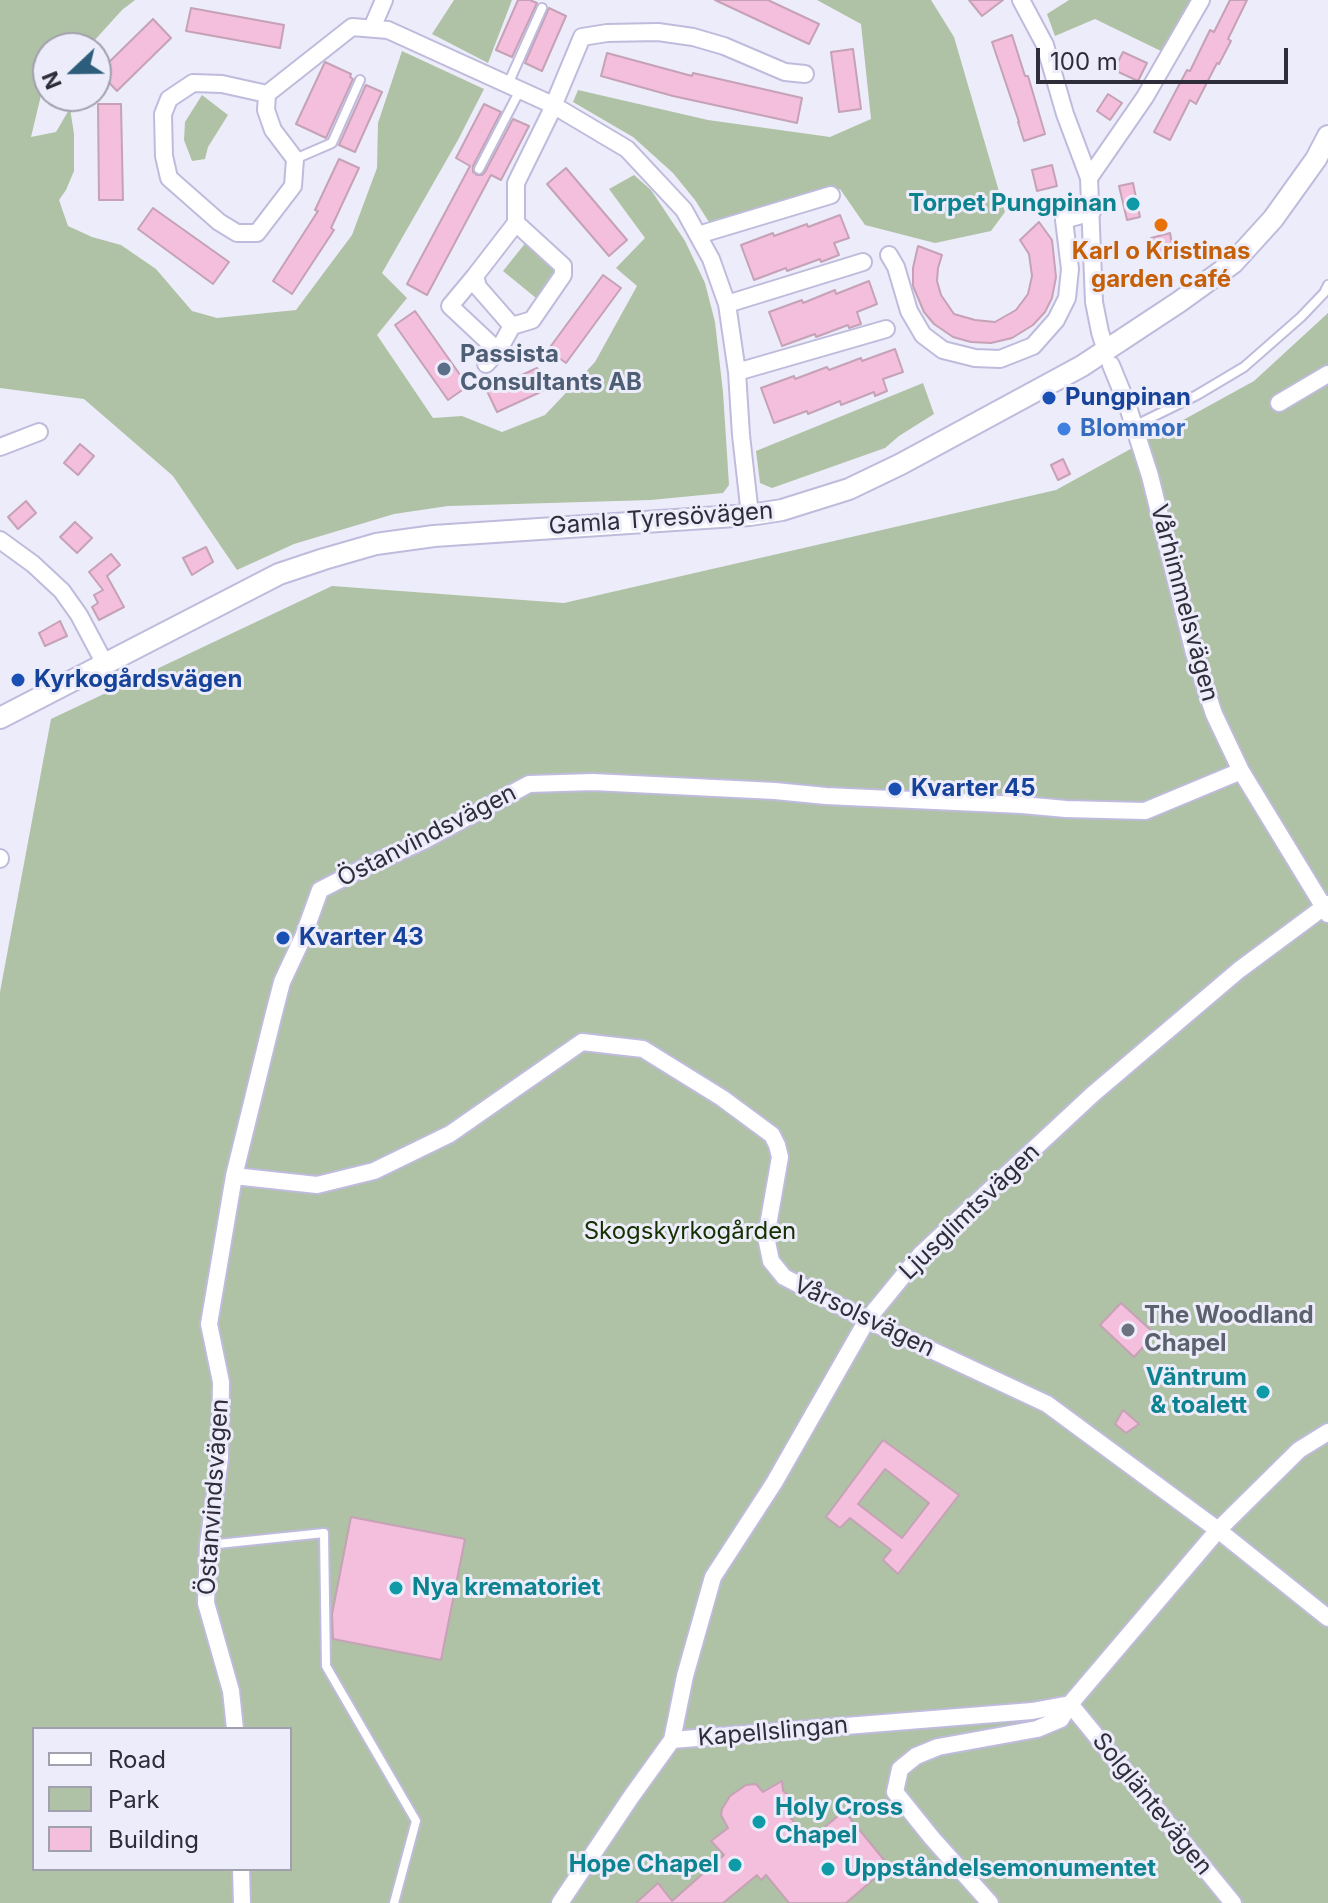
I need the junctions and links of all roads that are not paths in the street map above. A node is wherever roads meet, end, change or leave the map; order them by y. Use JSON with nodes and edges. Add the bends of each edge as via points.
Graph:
{"nodes":[{"id":1,"x":384,"y":0,"type":"edge"},
{"id":2,"x":1021,"y":0,"type":"edge"},
{"id":3,"x":1201,"y":0,"type":"edge"},
{"id":4,"x":542,"y":8,"type":"dead end"},
{"id":5,"x":372,"y":28,"type":"junction"},
{"id":6,"x":805,"y":74,"type":"dead end"},
{"id":7,"x":360,"y":80,"type":"dead end"},
{"id":8,"x":514,"y":87,"type":"junction"},
{"id":9,"x":267,"y":94,"type":"junction"},
{"id":10,"x":553,"y":105,"type":"junction"},
{"id":11,"x":1328,"y":136,"type":"edge"},
{"id":12,"x":295,"y":159,"type":"junction"},
{"id":13,"x":479,"y":169,"type":"dead end"},
{"id":14,"x":1089,"y":178,"type":"junction"},
{"id":15,"x":831,"y":195,"type":"dead end"},
{"id":16,"x":1092,"y":212,"type":"junction"},
{"id":17,"x":516,"y":223,"type":"junction"},
{"id":18,"x":698,"y":235,"type":"junction"},
{"id":19,"x":889,"y":255,"type":"dead end"},
{"id":20,"x":863,"y":262,"type":"dead end"},
{"id":21,"x":475,"y":276,"type":"junction"},
{"id":22,"x":1328,"y":285,"type":"edge"},
{"id":23,"x":727,"y":304,"type":"junction"},
{"id":24,"x":512,"y":326,"type":"junction"},
{"id":25,"x":886,"y":329,"type":"dead end"},
{"id":26,"x":498,"y":351,"type":"junction"},
{"id":27,"x":1109,"y":358,"type":"junction"},
{"id":28,"x":486,"y":364,"type":"dead end"},
{"id":29,"x":737,"y":372,"type":"junction"},
{"id":30,"x":1328,"y":374,"type":"edge"},
{"id":31,"x":1279,"y":403,"type":"dead end"},
{"id":32,"x":1134,"y":427,"type":"junction"},
{"id":33,"x":39,"y":432,"type":"dead end"},
{"id":34,"x":0,"y":447,"type":"edge"},
{"id":35,"x":750,"y":515,"type":"junction"},
{"id":36,"x":0,"y":540,"type":"edge"},
{"id":37,"x":105,"y":664,"type":"junction"},
{"id":38,"x":0,"y":718,"type":"edge"},
{"id":39,"x":1241,"y":771,"type":"junction"},
{"id":40,"x":1327,"y":908,"type":"edge"},
{"id":41,"x":234,"y":1176,"type":"junction"},
{"id":42,"x":867,"y":1320,"type":"junction"},
{"id":43,"x":1328,"y":1432,"type":"edge"},
{"id":44,"x":1218,"y":1530,"type":"junction"},
{"id":45,"x":208,"y":1545,"type":"junction"},
{"id":46,"x":1328,"y":1618,"type":"edge"},
{"id":47,"x":1070,"y":1704,"type":"junction"},
{"id":48,"x":235,"y":1727,"type":"edge"},
{"id":49,"x":672,"y":1740,"type":"junction"},
{"id":50,"x":241,"y":1871,"type":"edge"},
{"id":51,"x":989,"y":1902,"type":"edge"},
{"id":52,"x":242,"y":1903,"type":"edge"},
{"id":53,"x":394,"y":1903,"type":"edge"},
{"id":54,"x":560,"y":1903,"type":"edge"},
{"id":55,"x":1233,"y":1903,"type":"edge"}],
"edges":[{"from":1,"to":5,"type":"street"},
{"from":2,"to":14,"type":"street","name":"Vårhimmelsvägen","via":[[1045,45]]},
{"from":3,"to":14,"type":"street","via":[[1145,97]]},
{"from":4,"to":8,"type":"lane"},
{"from":5,"to":8,"type":"street","via":[[388,30]]},
{"from":5,"to":9,"type":"street","via":[[352,27]]},
{"from":6,"to":10,"type":"street","via":[[785,72],[693,37],[607,33],[582,37]]},
{"from":7,"to":12,"type":"lane","via":[[332,143]]},
{"from":8,"to":10,"type":"street"},
{"from":8,"to":13,"type":"lane"},
{"from":9,"to":12,"type":"street","via":[[273,130]]},
{"from":9,"to":12,"type":"street","via":[[193,83],[169,99],[163,114],[169,178],[219,222],[237,233],[257,233],[293,186]]},
{"from":10,"to":17,"type":"street","via":[[516,183]]},
{"from":10,"to":18,"type":"street","via":[[627,149],[684,210]]},
{"from":11,"to":27,"type":"street","name":"Gamla Tyresövägen","via":[[1273,219],[1233,263]]},
{"from":14,"to":16,"type":"street","name":"Vårhimmelsvägen"},
{"from":15,"to":18,"type":"street"},
{"from":16,"to":19,"type":"street","via":[[1064,220],[1070,269],[1067,298],[1056,320],[1033,346],[1000,359],[943,350],[923,335]]},
{"from":16,"to":27,"type":"street","name":"Vårhimmelsvägen","via":[[1094,302]]},
{"from":17,"to":21,"type":"street"},
{"from":17,"to":24,"type":"street","via":[[563,266],[563,275],[532,320]]},
{"from":18,"to":23,"type":"street"},
{"from":20,"to":23,"type":"street"},
{"from":21,"to":24,"type":"street","via":[[478,287]]},
{"from":21,"to":26,"type":"street","via":[[450,306]]},
{"from":22,"to":32,"type":"lane","via":[[1301,317],[1244,367]]},
{"from":23,"to":29,"type":"street"},
{"from":24,"to":26,"type":"street"},
{"from":25,"to":29,"type":"street"},
{"from":26,"to":28,"type":"street"},
{"from":27,"to":32,"type":"street","name":"Vårhimmelsvägen"},
{"from":27,"to":35,"type":"street","name":"Gamla Tyresövägen","via":[[1082,366],[849,489]]},
{"from":29,"to":35,"type":"street"},
{"from":30,"to":31,"type":"street"},
{"from":32,"to":39,"type":"street","name":"Vårhimmelsvägen","via":[[1194,653]]},
{"from":33,"to":34,"type":"street"},
{"from":35,"to":37,"type":"street","name":"Gamla Tyresövägen","via":[[376,544],[279,574]]},
{"from":36,"to":37,"type":"street","via":[[62,591]]},
{"from":37,"to":38,"type":"street","name":"Gamla Tyresövägen"},
{"from":39,"to":40,"type":"street","name":"Vårhimmelsvägen"},
{"from":39,"to":41,"type":"street","name":"Östanvindsvägen","via":[[1145,811],[602,782],[529,784],[320,890],[282,982]]},
{"from":40,"to":42,"type":"street","name":"Ljusglimtsvägen","via":[[1239,970],[1093,1094],[921,1254]]},
{"from":41,"to":42,"type":"street","name":"Vårsolsvägen","via":[[317,1185],[374,1171],[450,1134],[582,1042],[643,1049],[772,1135],[780,1157],[766,1237],[771,1261],[784,1277]]},
{"from":41,"to":45,"type":"street","name":"Östanvindsvägen","via":[[209,1324],[221,1382],[220,1458]]},
{"from":42,"to":44,"type":"street","name":"Vårsolsvägen","via":[[1047,1404]]},
{"from":42,"to":49,"type":"street","name":"Ljusglimtsvägen","via":[[774,1483],[713,1577]]},
{"from":43,"to":44,"type":"street","via":[[1299,1450]]},
{"from":44,"to":46,"type":"street","name":"Vårsolsvägen"},
{"from":44,"to":47,"type":"street"},
{"from":45,"to":48,"type":"street","name":"Östanvindsvägen","via":[[206,1603],[231,1691]]},
{"from":45,"to":53,"type":"lane","via":[[324,1533],[326,1666],[416,1821]]},
{"from":47,"to":49,"type":"street","name":"Kapellslingan"},
{"from":47,"to":51,"type":"street","via":[[1061,1719],[1037,1729],[938,1747],[900,1769],[895,1792]]},
{"from":47,"to":55,"type":"street","name":"Solgläntevägen"},
{"from":49,"to":54,"type":"street","name":"Kapellslingan"},
{"from":50,"to":52,"type":"street"}]}
